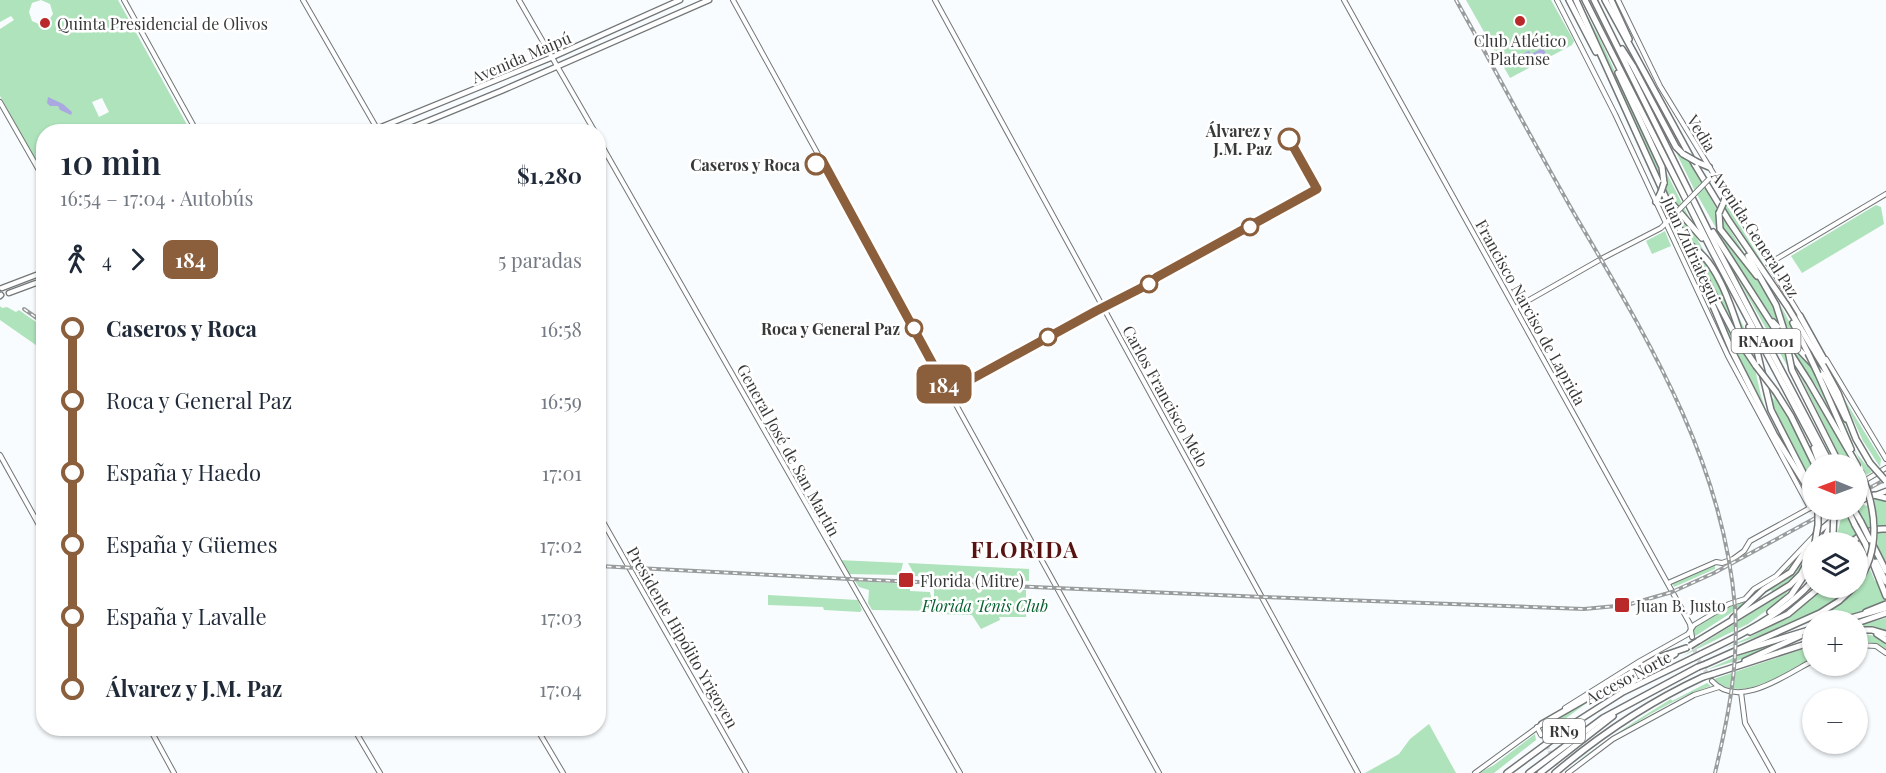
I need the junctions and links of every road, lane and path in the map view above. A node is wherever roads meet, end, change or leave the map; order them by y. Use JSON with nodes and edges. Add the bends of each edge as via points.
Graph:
{"nodes":[{"id":1,"x":124,"y":0,"type":"edge"},
{"id":2,"x":303,"y":0,"type":"edge"},
{"id":3,"x":519,"y":0,"type":"edge"},
{"id":4,"x":680,"y":0,"type":"edge"},
{"id":5,"x":709,"y":0,"type":"edge"},
{"id":6,"x":733,"y":0,"type":"edge"},
{"id":7,"x":935,"y":0,"type":"edge"},
{"id":8,"x":1344,"y":0,"type":"edge"},
{"id":9,"x":1557,"y":0,"type":"edge"},
{"id":10,"x":1569,"y":0,"type":"edge"},
{"id":11,"x":1576,"y":0,"type":"edge"},
{"id":12,"x":1585,"y":0,"type":"edge"},
{"id":13,"x":1594,"y":0,"type":"edge"},
{"id":14,"x":1605,"y":0,"type":"edge"},
{"id":15,"x":1611,"y":0,"type":"edge"},
{"id":16,"x":1618,"y":0,"type":"edge"},
{"id":17,"x":1607,"y":27,"type":"junction"},
{"id":18,"x":1612,"y":54,"type":"junction"},
{"id":19,"x":552,"y":57,"type":"junction"},
{"id":20,"x":1638,"y":63,"type":"junction"},
{"id":21,"x":557,"y":67,"type":"junction"},
{"id":22,"x":1610,"y":76,"type":"junction"},
{"id":23,"x":0,"y":102,"type":"edge"},
{"id":24,"x":193,"y":124,"type":"edge"},
{"id":25,"x":375,"y":124,"type":"edge"},
{"id":26,"x":392,"y":124,"type":"edge"},
{"id":27,"x":420,"y":124,"type":"edge"},
{"id":28,"x":590,"y":124,"type":"edge"},
{"id":29,"x":606,"y":153,"type":"edge"},
{"id":30,"x":36,"y":165,"type":"edge"},
{"id":31,"x":1709,"y":167,"type":"junction"},
{"id":32,"x":1714,"y":176,"type":"junction"},
{"id":33,"x":1662,"y":192,"type":"junction"},
{"id":34,"x":1886,"y":194,"type":"edge"},
{"id":35,"x":1726,"y":195,"type":"junction"},
{"id":36,"x":1656,"y":202,"type":"junction"},
{"id":37,"x":1702,"y":216,"type":"junction"},
{"id":38,"x":1728,"y":221,"type":"junction"},
{"id":39,"x":1666,"y":223,"type":"junction"},
{"id":40,"x":1675,"y":240,"type":"junction"},
{"id":41,"x":1691,"y":248,"type":"junction"},
{"id":42,"x":1711,"y":249,"type":"junction"},
{"id":43,"x":1768,"y":264,"type":"junction"},
{"id":44,"x":36,"y":275,"type":"edge"},
{"id":45,"x":1766,"y":276,"type":"junction"},
{"id":46,"x":36,"y":283,"type":"edge"},
{"id":47,"x":2,"y":288,"type":"dead end"},
{"id":48,"x":1767,"y":289,"type":"junction"},
{"id":49,"x":9,"y":293,"type":"dead end"},
{"id":50,"x":1757,"y":303,"type":"junction"},
{"id":51,"x":1515,"y":308,"type":"junction"},
{"id":52,"x":1742,"y":309,"type":"junction"},
{"id":53,"x":1800,"y":316,"type":"junction"},
{"id":54,"x":1746,"y":351,"type":"junction"},
{"id":55,"x":1838,"y":393,"type":"junction"},
{"id":56,"x":1851,"y":428,"type":"junction"},
{"id":57,"x":1809,"y":435,"type":"junction"},
{"id":58,"x":1810,"y":454,"type":"edge"},
{"id":59,"x":1816,"y":454,"type":"edge"},
{"id":60,"x":1820,"y":454,"type":"edge"},
{"id":61,"x":1825,"y":454,"type":"edge"},
{"id":62,"x":1834,"y":454,"type":"edge"},
{"id":63,"x":1851,"y":454,"type":"edge"},
{"id":64,"x":1853,"y":454,"type":"edge"},
{"id":65,"x":0,"y":455,"type":"edge"},
{"id":66,"x":1886,"y":459,"type":"edge"},
{"id":67,"x":1886,"y":468,"type":"edge"},
{"id":68,"x":1802,"y":474,"type":"edge"},
{"id":69,"x":1802,"y":478,"type":"edge"},
{"id":70,"x":1868,"y":479,"type":"edge"},
{"id":71,"x":1886,"y":481,"type":"edge"},
{"id":72,"x":1886,"y":491,"type":"edge"},
{"id":73,"x":1802,"y":492,"type":"edge"},
{"id":74,"x":1868,"y":493,"type":"edge"},
{"id":75,"x":1874,"y":495,"type":"junction"},
{"id":76,"x":1868,"y":497,"type":"edge"},
{"id":77,"x":1886,"y":498,"type":"edge"},
{"id":78,"x":1802,"y":513,"type":"edge"},
{"id":79,"x":36,"y":520,"type":"edge"},
{"id":80,"x":1832,"y":520,"type":"edge"},
{"id":81,"x":606,"y":527,"type":"edge"},
{"id":82,"x":1886,"y":529,"type":"edge"},
{"id":83,"x":1819,"y":532,"type":"edge"},
{"id":84,"x":1865,"y":532,"type":"edge"},
{"id":85,"x":1868,"y":544,"type":"edge"},
{"id":86,"x":1868,"y":544,"type":"edge"},
{"id":87,"x":1868,"y":545,"type":"edge"},
{"id":88,"x":1802,"y":547,"type":"edge"},
{"id":89,"x":1802,"y":556,"type":"edge"},
{"id":90,"x":1868,"y":563,"type":"edge"},
{"id":91,"x":1802,"y":569,"type":"edge"},
{"id":92,"x":1886,"y":571,"type":"edge"},
{"id":93,"x":1802,"y":579,"type":"edge"},
{"id":94,"x":1886,"y":582,"type":"edge"},
{"id":95,"x":1668,"y":583,"type":"junction"},
{"id":96,"x":1802,"y":591,"type":"edge"},
{"id":97,"x":1886,"y":596,"type":"edge"},
{"id":98,"x":1808,"y":598,"type":"edge"},
{"id":99,"x":1841,"y":598,"type":"edge"},
{"id":100,"x":1886,"y":604,"type":"edge"},
{"id":101,"x":1868,"y":611,"type":"edge"},
{"id":102,"x":1886,"y":612,"type":"edge"},
{"id":103,"x":1868,"y":615,"type":"edge"},
{"id":104,"x":1868,"y":618,"type":"edge"},
{"id":105,"x":1727,"y":623,"type":"junction"},
{"id":106,"x":1868,"y":629,"type":"edge"},
{"id":107,"x":1691,"y":630,"type":"junction"},
{"id":108,"x":1749,"y":630,"type":"junction"},
{"id":109,"x":1868,"y":630,"type":"edge"},
{"id":110,"x":1802,"y":633,"type":"edge"},
{"id":111,"x":1886,"y":634,"type":"edge"},
{"id":112,"x":1802,"y":635,"type":"edge"},
{"id":113,"x":1739,"y":636,"type":"junction"},
{"id":114,"x":1695,"y":639,"type":"junction"},
{"id":115,"x":1886,"y":640,"type":"edge"},
{"id":116,"x":1802,"y":644,"type":"edge"},
{"id":117,"x":1868,"y":646,"type":"edge"},
{"id":118,"x":1688,"y":647,"type":"junction"},
{"id":119,"x":1886,"y":653,"type":"edge"},
{"id":120,"x":1721,"y":657,"type":"junction"},
{"id":121,"x":1736,"y":666,"type":"junction"},
{"id":122,"x":1802,"y":666,"type":"edge"},
{"id":123,"x":1712,"y":681,"type":"tunnel mouth"},
{"id":124,"x":1719,"y":687,"type":"junction"},
{"id":125,"x":1623,"y":692,"type":"junction"},
{"id":126,"x":1741,"y":692,"type":"junction"},
{"id":127,"x":1626,"y":705,"type":"junction"},
{"id":128,"x":1540,"y":725,"type":"junction"},
{"id":129,"x":1541,"y":735,"type":"tunnel mouth"},
{"id":130,"x":154,"y":736,"type":"edge"},
{"id":131,"x":358,"y":736,"type":"edge"},
{"id":132,"x":541,"y":736,"type":"edge"},
{"id":133,"x":174,"y":773,"type":"edge"},
{"id":134,"x":380,"y":773,"type":"edge"},
{"id":135,"x":563,"y":773,"type":"edge"},
{"id":136,"x":746,"y":773,"type":"edge"},
{"id":137,"x":960,"y":773,"type":"edge"},
{"id":138,"x":1159,"y":773,"type":"edge"},
{"id":139,"x":1358,"y":773,"type":"edge"},
{"id":140,"x":1475,"y":773,"type":"edge"},
{"id":141,"x":1507,"y":773,"type":"edge"},
{"id":142,"x":1529,"y":773,"type":"edge"},
{"id":143,"x":1540,"y":773,"type":"edge"},
{"id":144,"x":1557,"y":773,"type":"edge"},
{"id":145,"x":1568,"y":773,"type":"edge"},
{"id":146,"x":1773,"y":773,"type":"edge"}],
"edges":[{"from":1,"to":24,"type":"street"},
{"from":2,"to":25,"type":"street"},
{"from":3,"to":19,"type":"street"},
{"from":4,"to":19,"type":"main road","name":"Avenida Maipú"},
{"from":5,"to":21,"type":"main road","name":"Avenida Maipú"},
{"from":6,"to":138,"type":"street"},
{"from":7,"to":139,"type":"street","name":"Carlos Francisco Melo"},
{"from":8,"to":51,"type":"street","name":"Francisco Narciso de Laprida"},
{"from":9,"to":36,"type":"street","name":"Juan Zufriategui"},
{"from":10,"to":22,"type":"highway"},
{"from":11,"to":22,"type":"highway"},
{"from":12,"to":18,"type":"highway","number":"RNA001"},
{"from":13,"to":17,"type":"highway","name":"Avenida General Paz","number":"RNA001"},
{"from":14,"to":20,"type":"highway","name":"Avenida General Paz"},
{"from":15,"to":20,"type":"highway"},
{"from":16,"to":31,"type":"street","name":"Vedia","via":[[1660,86]]},
{"from":17,"to":31,"type":"highway","bridge":true,"via":[[1633,66],[1676,147]]},
{"from":17,"to":37,"type":"highway","name":"Avenida General Paz","number":"RNA001"},
{"from":18,"to":33,"type":"highway","bridge":true,"via":[[1662,167]]},
{"from":18,"to":42,"type":"highway","number":"RNA001"},
{"from":19,"to":21,"type":"street"},
{"from":19,"to":26,"type":"main road","name":"Avenida Maipú"},
{"from":20,"to":38,"type":"highway","name":"Avenida General Paz"},
{"from":21,"to":27,"type":"main road","name":"Avenida Maipú"},
{"from":21,"to":28,"type":"street"},
{"from":22,"to":33,"type":"highway"},
{"from":23,"to":30,"type":"street"},
{"from":29,"to":137,"type":"street","name":"General José de San Martín"},
{"from":31,"to":32,"type":"street","name":"Vedia"},
{"from":32,"to":35,"type":"street","name":"Vedia"},
{"from":32,"to":39,"type":"street","bridge":true},
{"from":33,"to":36,"type":"highway"},
{"from":33,"to":41,"type":"highway"},
{"from":33,"to":42,"type":"highway"},
{"from":34,"to":43,"type":"street"},
{"from":35,"to":43,"type":"street","name":"Vedia"},
{"from":35,"to":48,"type":"highway","bridge":true,"via":[[1719,213],[1720,229]]},
{"from":36,"to":39,"type":"street","name":"Juan Zufriategui"},
{"from":37,"to":50,"type":"highway"},
{"from":37,"to":61,"type":"highway","name":"Avenida General Paz","number":"RNA001"},
{"from":38,"to":45,"type":"highway","name":"Avenida General Paz"},
{"from":38,"to":48,"type":"highway"},
{"from":39,"to":40,"type":"street","name":"Juan Zufriategui"},
{"from":39,"to":51,"type":"street"},
{"from":40,"to":41,"type":"highway","bridge":true},
{"from":40,"to":73,"type":"street","name":"Juan Zufriategui","via":[[1728,356]]},
{"from":41,"to":54,"type":"highway"},
{"from":41,"to":54,"type":"highway","via":[[1703,255],[1727,295]]},
{"from":41,"to":69,"type":"highway","via":[[1736,359],[1774,434]]},
{"from":42,"to":52,"type":"highway","number":"RNA001"},
{"from":43,"to":53,"type":"street","name":"Vedia"},
{"from":44,"to":47,"type":"main road"},
{"from":45,"to":55,"type":"highway","name":"Avenida General Paz"},
{"from":45,"to":64,"type":"highway","bridge":true,"via":[[1808,353]]},
{"from":46,"to":49,"type":"main road"},
{"from":48,"to":62,"type":"highway","bridge":true,"via":[[1779,313],[1792,370]]},
{"from":50,"to":56,"type":"highway","via":[[1824,377]]},
{"from":50,"to":63,"type":"highway"},
{"from":51,"to":95,"type":"street","name":"Francisco Narciso de Laprida"},
{"from":52,"to":57,"type":"highway","number":"RNA001"},
{"from":52,"to":68,"type":"highway","via":[[1771,410]]},
{"from":53,"to":55,"type":"highway"},
{"from":53,"to":66,"type":"street","name":"Vedia"},
{"from":54,"to":58,"type":"highway","bridge":true,"via":[[1791,416]]},
{"from":55,"to":56,"type":"highway","name":"Avenida General Paz"},
{"from":56,"to":71,"type":"highway","name":"Avenida General Paz","bridge":true,"via":[[1870,463]]},
{"from":57,"to":59,"type":"highway"},
{"from":57,"to":60,"type":"highway","number":"RNA001"},
{"from":65,"to":79,"type":"street"},
{"from":67,"to":70,"type":"street"},
{"from":72,"to":75,"type":"main road"},
{"from":74,"to":90,"type":"highway","bridge":true,"via":[[1874,530]]},
{"from":75,"to":76,"type":"main road"},
{"from":75,"to":77,"type":"highway"},
{"from":78,"to":95,"type":"street","via":[[1750,541],[1733,559],[1716,562]]},
{"from":80,"to":83,"type":"main road"},
{"from":81,"to":136,"type":"street","name":"Presidente Hipólito Yrigoyen"},
{"from":82,"to":84,"type":"highway"},
{"from":85,"to":92,"type":"highway"},
{"from":86,"to":94,"type":"highway"},
{"from":87,"to":97,"type":"highway"},
{"from":88,"to":107,"type":"street","via":[[1776,576]]},
{"from":89,"to":105,"type":"highway","via":[[1791,572],[1764,589]]},
{"from":91,"to":105,"type":"highway","via":[[1795,580]]},
{"from":93,"to":108,"type":"highway","via":[[1791,595]]},
{"from":95,"to":107,"type":"street","name":"Francisco Narciso de Laprida"},
{"from":96,"to":108,"type":"highway"},
{"from":98,"to":113,"type":"highway","via":[[1788,615]]},
{"from":99,"to":120,"type":"highway","via":[[1812,617]]},
{"from":100,"to":101,"type":"highway"},
{"from":102,"to":103,"type":"highway"},
{"from":102,"to":104,"type":"highway"},
{"from":105,"to":114,"type":"highway"},
{"from":106,"to":111,"type":"highway"},
{"from":107,"to":114,"type":"street","name":"Francisco Narciso de Laprida"},
{"from":107,"to":128,"type":"street"},
{"from":108,"to":113,"type":"highway"},
{"from":109,"to":115,"type":"highway"},
{"from":110,"to":120,"type":"highway"},
{"from":112,"to":121,"type":"highway"},
{"from":113,"to":125,"type":"highway","name":"Acceso Norte","number":"RN9","bridge":true},
{"from":114,"to":118,"type":"highway","bridge":true},
{"from":116,"to":121,"type":"highway"},
{"from":117,"to":119,"type":"street"},
{"from":118,"to":125,"type":"highway"},
{"from":118,"to":128,"type":"highway","via":[[1657,658]]},
{"from":120,"to":127,"type":"highway","name":"Acceso Norte","number":"RN9","bridge":true},
{"from":121,"to":144,"type":"highway","bridge":true,"via":[[1666,695],[1617,725]]},
{"from":122,"to":126,"type":"street","via":[[1756,690]]},
{"from":123,"to":124,"type":"street"},
{"from":124,"to":126,"type":"street"},
{"from":124,"to":145,"type":"street","via":[[1694,694],[1612,739]]},
{"from":125,"to":141,"type":"highway","name":"Acceso Norte","number":"RN9"},
{"from":126,"to":146,"type":"street","via":[[1745,723]]},
{"from":127,"to":142,"type":"highway","name":"Acceso Norte","number":"RN9"},
{"from":127,"to":143,"type":"highway"},
{"from":128,"to":129,"type":"street"},
{"from":128,"to":140,"type":"street"},
{"from":130,"to":133,"type":"street"},
{"from":131,"to":134,"type":"street"},
{"from":132,"to":135,"type":"street"}]}
